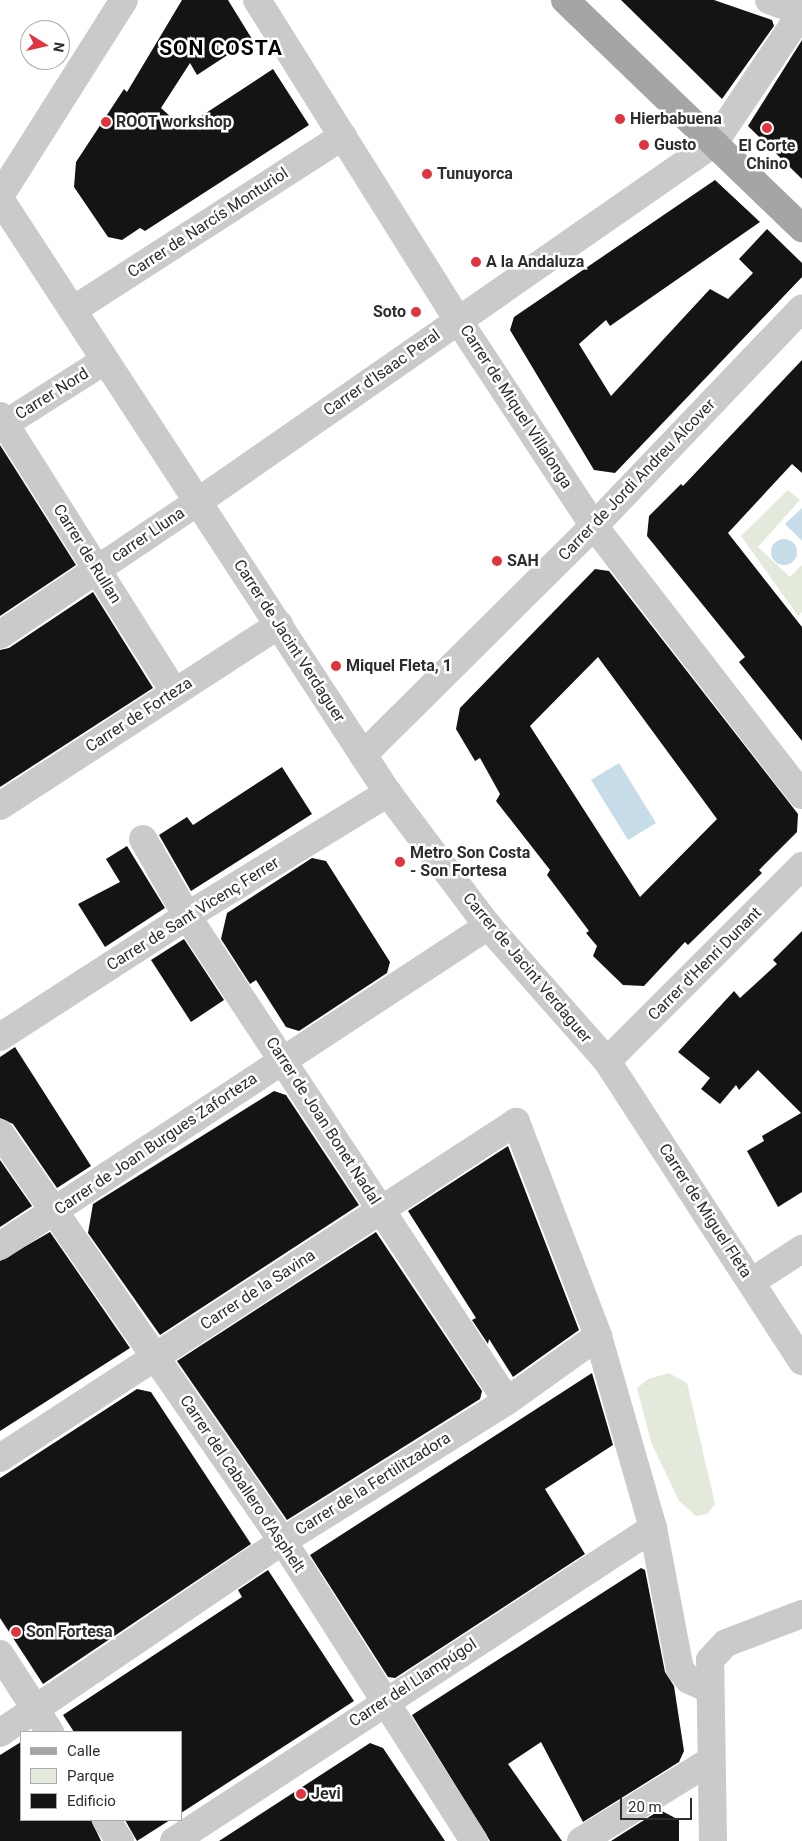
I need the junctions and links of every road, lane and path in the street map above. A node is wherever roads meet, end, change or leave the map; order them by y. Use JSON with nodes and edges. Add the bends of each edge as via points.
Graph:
{"nodes":[{"id":1,"x":124,"y":0,"type":"edge"},
{"id":2,"x":256,"y":0,"type":"edge"},
{"id":3,"x":565,"y":0,"type":"edge"},
{"id":4,"x":770,"y":0,"type":"edge"},
{"id":5,"x":802,"y":12,"type":"edge"},
{"id":6,"x":343,"y":136,"type":"junction"},
{"id":7,"x":714,"y":143,"type":"junction"},
{"id":8,"x":3,"y":210,"type":"edge"},
{"id":9,"x":802,"y":228,"type":"edge"},
{"id":10,"x":802,"y":308,"type":"edge"},
{"id":11,"x":72,"y":310,"type":"junction"},
{"id":12,"x":458,"y":320,"type":"junction"},
{"id":13,"x":104,"y":361,"type":"junction"},
{"id":14,"x":2,"y":422,"type":"edge"},
{"id":15,"x":199,"y":501,"type":"junction"},
{"id":16,"x":594,"y":526,"type":"junction"},
{"id":17,"x":96,"y":569,"type":"junction"},
{"id":18,"x":279,"y":626,"type":"junction"},
{"id":19,"x":0,"y":634,"type":"edge"},
{"id":20,"x":174,"y":691,"type":"junction"},
{"id":21,"x":363,"y":755,"type":"junction"},
{"id":22,"x":388,"y":792,"type":"junction"},
{"id":23,"x":802,"y":795,"type":"edge"},
{"id":24,"x":0,"y":806,"type":"edge"},
{"id":25,"x":143,"y":839,"type":"dead end"},
{"id":26,"x":802,"y":866,"type":"edge"},
{"id":27,"x":187,"y":916,"type":"junction"},
{"id":28,"x":488,"y":926,"type":"junction"},
{"id":29,"x":0,"y":1037,"type":"edge"},
{"id":30,"x":281,"y":1059,"type":"junction"},
{"id":31,"x":607,"y":1061,"type":"junction"},
{"id":32,"x":0,"y":1134,"type":"edge"},
{"id":33,"x":380,"y":1209,"type":"junction"},
{"id":34,"x":54,"y":1213,"type":"junction"},
{"id":35,"x":0,"y":1246,"type":"edge"},
{"id":36,"x":802,"y":1249,"type":"edge"},
{"id":37,"x":751,"y":1282,"type":"junction"},
{"id":38,"x":598,"y":1336,"type":"junction"},
{"id":39,"x":156,"y":1357,"type":"junction"},
{"id":40,"x":802,"y":1361,"type":"edge"},
{"id":41,"x":507,"y":1401,"type":"junction"},
{"id":42,"x":0,"y":1458,"type":"edge"},
{"id":43,"x":653,"y":1528,"type":"junction"},
{"id":44,"x":282,"y":1541,"type":"junction"},
{"id":45,"x":802,"y":1614,"type":"edge"},
{"id":46,"x":0,"y":1654,"type":"edge"},
{"id":47,"x":709,"y":1689,"type":"junction"},
{"id":48,"x":386,"y":1700,"type":"junction"},
{"id":49,"x":43,"y":1721,"type":"edge"},
{"id":50,"x":0,"y":1734,"type":"edge"},
{"id":51,"x":710,"y":1761,"type":"junction"},
{"id":52,"x":107,"y":1821,"type":"edge"},
{"id":53,"x":120,"y":1841,"type":"edge"},
{"id":54,"x":174,"y":1841,"type":"edge"},
{"id":55,"x":474,"y":1841,"type":"edge"},
{"id":56,"x":581,"y":1841,"type":"edge"},
{"id":57,"x":713,"y":1841,"type":"edge"}],
"edges":[{"from":1,"to":8,"type":"street"},
{"from":2,"to":6,"type":"street","name":"Carrer de Miquel Villalonga"},
{"from":3,"to":7,"type":"main road"},
{"from":4,"to":5,"type":"street"},
{"from":5,"to":7,"type":"street"},
{"from":6,"to":11,"type":"street","name":"Carrer de Narcís Monturiol"},
{"from":6,"to":12,"type":"street","name":"Carrer de Miquel Villalonga"},
{"from":7,"to":9,"type":"main road"},
{"from":7,"to":12,"type":"street","name":"Carrer d'Isaac Peral"},
{"from":8,"to":11,"type":"street","name":"Carrer de Jacint Verdaguer"},
{"from":10,"to":16,"type":"street","name":"Carrer de Jordi Andreu Alcover"},
{"from":11,"to":13,"type":"street","name":"Carrer de Jacint Verdaguer"},
{"from":12,"to":15,"type":"street","name":"Carrer d'Isaac Peral"},
{"from":12,"to":16,"type":"street","name":"Carrer de Miquel Villalonga"},
{"from":13,"to":14,"type":"street","name":"Carrer Nord"},
{"from":13,"to":15,"type":"street","name":"Carrer de Jacint Verdaguer"},
{"from":14,"to":17,"type":"street","name":"Carrer de Rullan"},
{"from":15,"to":17,"type":"street","name":"carrer Lluna"},
{"from":15,"to":18,"type":"street","name":"Carrer de Jacint Verdaguer"},
{"from":16,"to":21,"type":"street","name":"Carrer de Jordi Andreu Alcover"},
{"from":16,"to":23,"type":"street","name":"Carrer de Miquel Villalonga"},
{"from":17,"to":19,"type":"street","name":"carrer Lluna"},
{"from":17,"to":20,"type":"street","name":"Carrer de Rullan"},
{"from":18,"to":20,"type":"street","name":"Carrer de Forteza"},
{"from":18,"to":21,"type":"street","name":"Carrer de Jacint Verdaguer"},
{"from":20,"to":24,"type":"street","name":"Carrer de Forteza"},
{"from":21,"to":22,"type":"street","name":"Carrer de Jacint Verdaguer"},
{"from":22,"to":27,"type":"street","name":"Carrer de Sant Vicenç Ferrer"},
{"from":22,"to":28,"type":"street","name":"Carrer de Jacint Verdaguer"},
{"from":25,"to":27,"type":"street","name":"Carrer de Joan Bonet Nadal"},
{"from":26,"to":31,"type":"street","name":"Carrer d'Henri Dunant"},
{"from":27,"to":29,"type":"street","name":"Carrer de Sant Vicenç Ferrer"},
{"from":27,"to":30,"type":"street","name":"Carrer de Joan Bonet Nadal"},
{"from":28,"to":30,"type":"street","name":"Carrer de Joan Burgues Zaforteza"},
{"from":28,"to":31,"type":"street","name":"Carrer de Jacint Verdaguer"},
{"from":30,"to":33,"type":"street","name":"Carrer de Joan Bonet Nadal"},
{"from":30,"to":34,"type":"street","name":"Carrer de Joan Burgues Zaforteza"},
{"from":31,"to":37,"type":"street","name":"Carrer de Miguel Fleta"},
{"from":32,"to":34,"type":"street","name":"Carrer del Caballero d'Asphelt"},
{"from":33,"to":38,"type":"street","name":"Carrer de la Savina","via":[[516,1122]]},
{"from":33,"to":39,"type":"street","name":"Carrer de la Savina"},
{"from":33,"to":41,"type":"street","name":"Carrer de Joan Bonet Nadal"},
{"from":34,"to":35,"type":"street","name":"Carrer de Joan Burgues Zaforteza"},
{"from":34,"to":39,"type":"street","name":"Carrer del Caballero d'Asphelt"},
{"from":36,"to":37,"type":"street"},
{"from":37,"to":40,"type":"street","name":"Carrer de Miguel Fleta"},
{"from":38,"to":41,"type":"street","name":"Carrer de la Fertilitzadora"},
{"from":38,"to":43,"type":"street"},
{"from":39,"to":42,"type":"street","name":"Carrer de la Savina"},
{"from":39,"to":44,"type":"street","name":"Carrer del Caballero d'Asphelt"},
{"from":41,"to":44,"type":"street","name":"Carrer de la Fertilitzadora"},
{"from":43,"to":47,"type":"street","via":[[680,1670],[689,1680]]},
{"from":43,"to":48,"type":"street","name":"Carrer del Llampúgol"},
{"from":44,"to":48,"type":"street","name":"Carrer del Caballero d'Asphelt"},
{"from":44,"to":49,"type":"street","name":"Carrer de la Fertilitzadora"},
{"from":45,"to":47,"type":"street","via":[[726,1643],[710,1660]]},
{"from":46,"to":49,"type":"street"},
{"from":47,"to":51,"type":"street"},
{"from":48,"to":54,"type":"street","name":"Carrer del Llampúgol"},
{"from":48,"to":55,"type":"street","name":"Carrer del Caballero d'Asphelt"},
{"from":49,"to":50,"type":"street","name":"Carrer de la Fertilitzadora"},
{"from":51,"to":56,"type":"street"},
{"from":51,"to":57,"type":"street"},
{"from":52,"to":53,"type":"street"}]}
